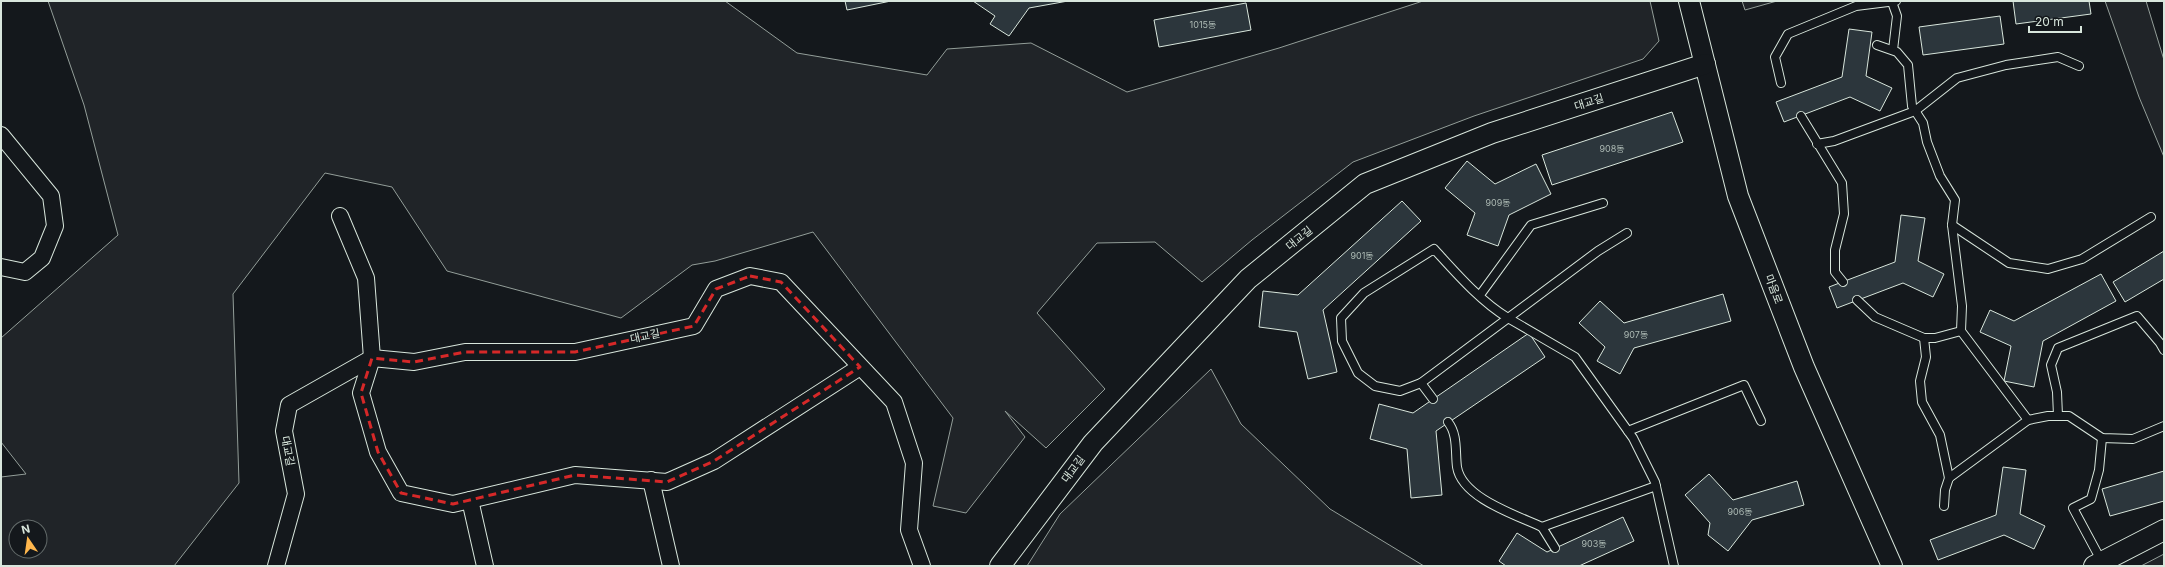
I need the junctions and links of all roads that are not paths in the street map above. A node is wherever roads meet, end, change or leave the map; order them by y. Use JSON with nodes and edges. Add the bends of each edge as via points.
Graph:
{"nodes":[{"id":1,"x":1689,"y":1,"type":"edge"},
{"id":2,"x":1894,"y":1,"type":"edge"},
{"id":3,"x":1877,"y":45,"type":"dead end"},
{"id":4,"x":1893,"y":50,"type":"junction"},
{"id":5,"x":1705,"y":64,"type":"junction"},
{"id":6,"x":2079,"y":66,"type":"dead end"},
{"id":7,"x":1781,"y":83,"type":"dead end"},
{"id":8,"x":1916,"y":111,"type":"junction"},
{"id":9,"x":1801,"y":116,"type":"dead end"},
{"id":10,"x":1,"y":135,"type":"edge"},
{"id":11,"x":1817,"y":144,"type":"junction"},
{"id":12,"x":1603,"y":203,"type":"dead end"},
{"id":13,"x":340,"y":216,"type":"dead end"},
{"id":14,"x":2151,"y":217,"type":"dead end"},
{"id":15,"x":1952,"y":225,"type":"junction"},
{"id":16,"x":1627,"y":233,"type":"dead end"},
{"id":17,"x":1,"y":266,"type":"edge"},
{"id":18,"x":1843,"y":282,"type":"dead end"},
{"id":19,"x":1480,"y":295,"type":"junction"},
{"id":20,"x":1857,"y":300,"type":"dead end"},
{"id":21,"x":1508,"y":318,"type":"junction"},
{"id":22,"x":1961,"y":331,"type":"junction"},
{"id":23,"x":1924,"y":338,"type":"junction"},
{"id":24,"x":2164,"y":350,"type":"edge"},
{"id":25,"x":372,"y":358,"type":"junction"},
{"id":26,"x":860,"y":367,"type":"junction"},
{"id":27,"x":1421,"y":383,"type":"junction"},
{"id":28,"x":1433,"y":399,"type":"dead end"},
{"id":29,"x":2058,"y":416,"type":"junction"},
{"id":30,"x":2028,"y":420,"type":"junction"},
{"id":31,"x":1761,"y":421,"type":"dead end"},
{"id":32,"x":1448,"y":422,"type":"dead end"},
{"id":33,"x":2164,"y":426,"type":"edge"},
{"id":34,"x":1628,"y":431,"type":"junction"},
{"id":35,"x":2102,"y":438,"type":"junction"},
{"id":36,"x":1949,"y":478,"type":"junction"},
{"id":37,"x":650,"y":480,"type":"junction"},
{"id":38,"x":1656,"y":486,"type":"junction"},
{"id":39,"x":470,"y":500,"type":"junction"},
{"id":40,"x":1944,"y":506,"type":"dead end"},
{"id":41,"x":1542,"y":527,"type":"junction"},
{"id":42,"x":2164,"y":530,"type":"edge"},
{"id":43,"x":1555,"y":548,"type":"dead end"},
{"id":44,"x":2098,"y":564,"type":"edge"},
{"id":45,"x":276,"y":566,"type":"edge"},
{"id":46,"x":485,"y":566,"type":"edge"},
{"id":47,"x":671,"y":566,"type":"edge"},
{"id":48,"x":922,"y":566,"type":"edge"},
{"id":49,"x":1000,"y":566,"type":"edge"},
{"id":50,"x":1674,"y":566,"type":"edge"},
{"id":51,"x":1892,"y":566,"type":"edge"}],
"edges":[{"from":1,"to":5,"type":"street","name":"마음로"},
{"from":2,"to":4,"type":"lane","via":[[1897,16]]},
{"from":2,"to":7,"type":"lane","via":[[1856,6],[1788,34],[1775,57]]},
{"from":3,"to":4,"type":"lane"},
{"from":4,"to":8,"type":"lane","via":[[1908,64],[1912,106]]},
{"from":5,"to":49,"type":"street","name":"대교길","via":[[1492,133],[1365,184],[1248,279],[1093,443]]},
{"from":5,"to":51,"type":"street","name":"마음로","via":[[1738,196],[1804,367]]},
{"from":6,"to":8,"type":"lane","via":[[2058,57],[1957,78]]},
{"from":8,"to":11,"type":"lane"},
{"from":8,"to":15,"type":"lane","via":[[1923,123],[1940,176],[1955,200]]},
{"from":9,"to":11,"type":"lane"},
{"from":10,"to":17,"type":"street","via":[[51,196],[54,226],[42,258],[25,272]]},
{"from":11,"to":18,"type":"lane","via":[[1842,183],[1844,214],[1835,250],[1835,272]]},
{"from":12,"to":19,"type":"lane","via":[[1531,225]]},
{"from":13,"to":25,"type":"street","via":[[366,278]]},
{"from":14,"to":15,"type":"lane","via":[[2082,259],[2048,269],[2009,263]]},
{"from":15,"to":22,"type":"lane","via":[[1962,306]]},
{"from":16,"to":21,"type":"lane","via":[[1598,251]]},
{"from":19,"to":21,"type":"lane"},
{"from":19,"to":27,"type":"lane","via":[[1434,249],[1364,293],[1341,318],[1342,341],[1358,373],[1369,382],[1375,386],[1400,391]]},
{"from":20,"to":23,"type":"lane","via":[[1876,317]]},
{"from":21,"to":27,"type":"lane"},
{"from":21,"to":34,"type":"lane","via":[[1575,357]]},
{"from":22,"to":23,"type":"lane","via":[[1935,338]]},
{"from":22,"to":30,"type":"lane"},
{"from":23,"to":36,"type":"lane","via":[[1926,357],[1920,381],[1922,402],[1940,435]]},
{"from":24,"to":29,"type":"lane","via":[[2137,316],[2058,348],[2051,365],[2057,392]]},
{"from":25,"to":26,"type":"street","name":"대교길","via":[[414,362],[465,352],[575,352],[694,326],[716,289],[750,276],[780,282]]},
{"from":25,"to":39,"type":"street","via":[[361,393],[378,452],[400,493],[453,504]]},
{"from":25,"to":45,"type":"street","name":"대교길","via":[[288,405],[284,431],[296,494]]},
{"from":26,"to":37,"type":"street","via":[[714,461],[667,482]]},
{"from":26,"to":48,"type":"street","name":"대교길","via":[[894,402],[914,463],[909,530]]},
{"from":27,"to":28,"type":"lane"},
{"from":29,"to":30,"type":"lane"},
{"from":29,"to":35,"type":"lane","via":[[2070,416]]},
{"from":30,"to":36,"type":"lane"},
{"from":31,"to":34,"type":"lane","via":[[1744,385]]},
{"from":32,"to":41,"type":"lane","via":[[1455,431],[1458,473],[1467,488],[1499,508]]},
{"from":33,"to":35,"type":"lane","via":[[2133,438]]},
{"from":34,"to":38,"type":"lane"},
{"from":35,"to":44,"type":"lane","via":[[2099,470],[2091,499],[2073,508]]},
{"from":36,"to":40,"type":"lane"},
{"from":37,"to":39,"type":"street","via":[[575,475]]},
{"from":37,"to":47,"type":"street"},
{"from":38,"to":41,"type":"lane"},
{"from":38,"to":50,"type":"lane"},
{"from":39,"to":46,"type":"street"},
{"from":41,"to":43,"type":"lane"},
{"from":42,"to":44,"type":"street"}]}
